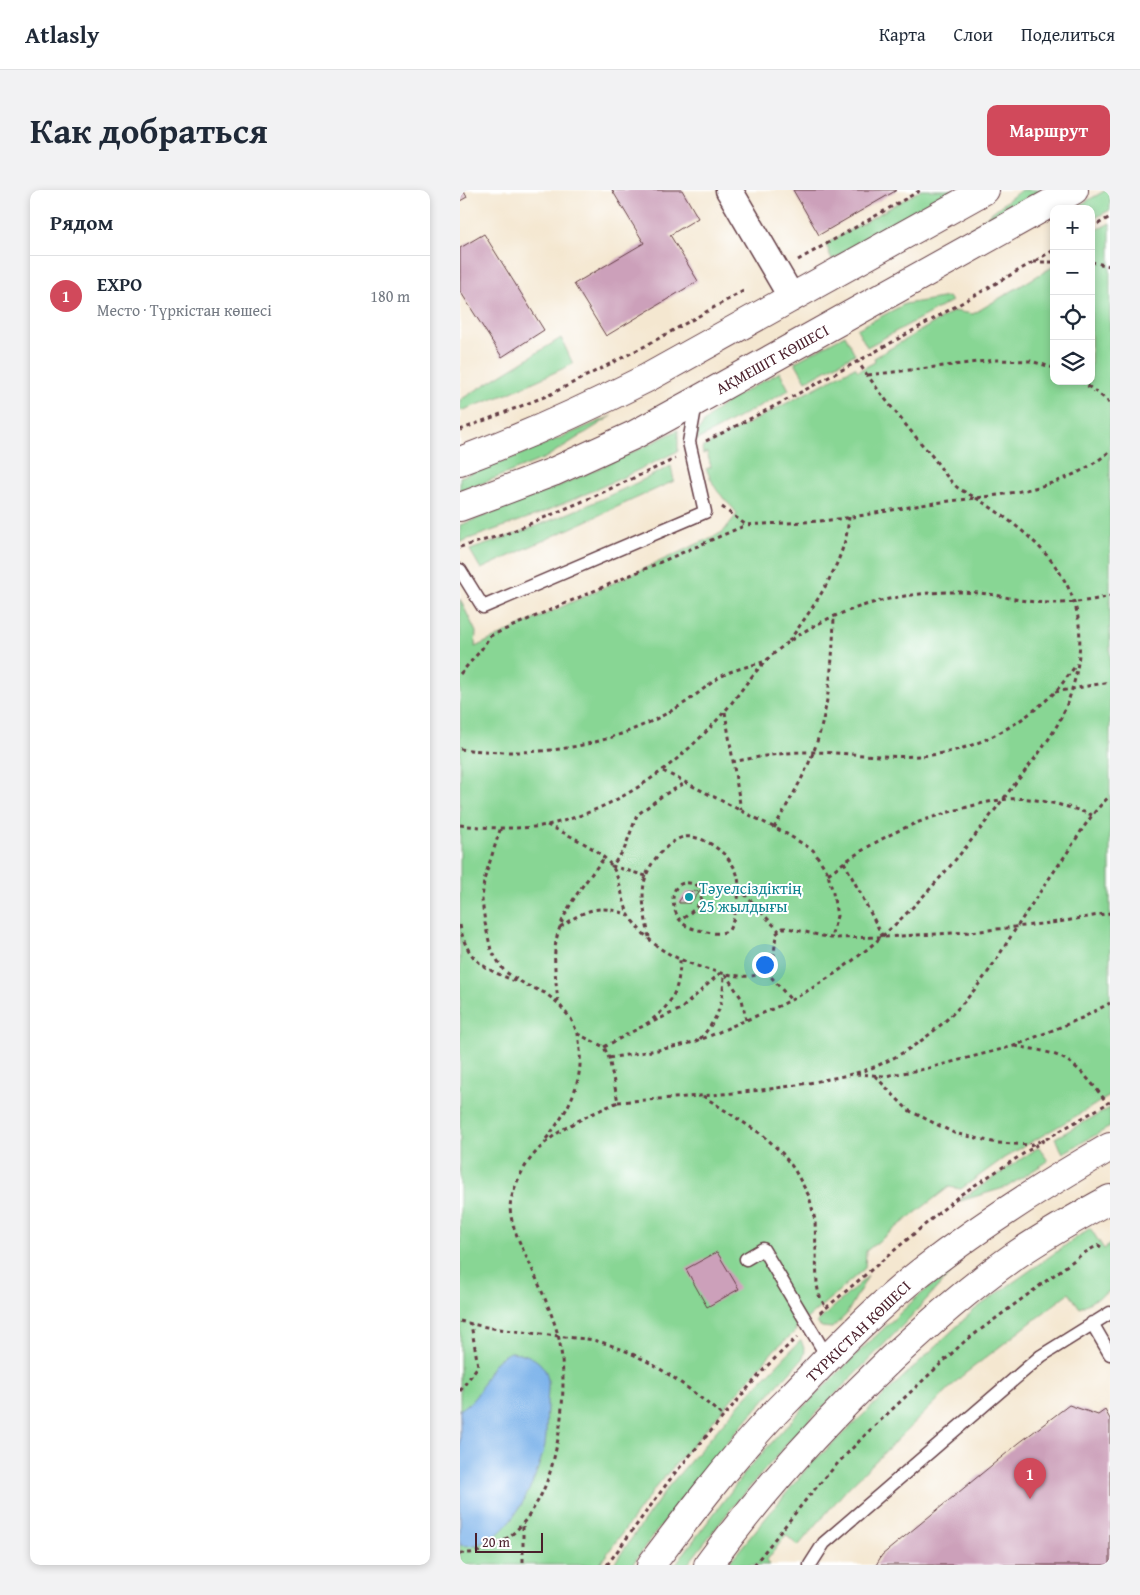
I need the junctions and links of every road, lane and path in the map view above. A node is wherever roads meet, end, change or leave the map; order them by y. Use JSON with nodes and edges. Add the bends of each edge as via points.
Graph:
{"nodes":[{"id":1,"x":729,"y":190,"type":"edge"},
{"id":2,"x":921,"y":190,"type":"edge"},
{"id":3,"x":985,"y":190,"type":"edge"},
{"id":4,"x":1074,"y":190,"type":"edge"},
{"id":5,"x":1110,"y":217,"type":"edge"},
{"id":6,"x":1095,"y":226,"type":"edge"},
{"id":7,"x":1050,"y":252,"type":"edge"},
{"id":8,"x":798,"y":260,"type":"dead end"},
{"id":9,"x":1032,"y":262,"type":"junction"},
{"id":10,"x":1050,"y":262,"type":"edge"},
{"id":11,"x":1095,"y":263,"type":"edge"},
{"id":12,"x":1110,"y":266,"type":"edge"},
{"id":13,"x":745,"y":290,"type":"dead end"},
{"id":14,"x":792,"y":298,"type":"junction"},
{"id":15,"x":858,"y":362,"type":"junction"},
{"id":16,"x":1050,"y":367,"type":"edge"},
{"id":17,"x":868,"y":376,"type":"junction"},
{"id":18,"x":1086,"y":385,"type":"edge"},
{"id":19,"x":696,"y":401,"type":"junction"},
{"id":20,"x":1110,"y":404,"type":"edge"},
{"id":21,"x":460,"y":430,"type":"edge"},
{"id":22,"x":690,"y":450,"type":"junction"},
{"id":23,"x":1110,"y":451,"type":"edge"},
{"id":24,"x":460,"y":461,"type":"edge"},
{"id":25,"x":977,"y":498,"type":"junction"},
{"id":26,"x":718,"y":500,"type":"dead end"},
{"id":27,"x":460,"y":507,"type":"edge"},
{"id":28,"x":850,"y":517,"type":"junction"},
{"id":29,"x":746,"y":525,"type":"junction"},
{"id":30,"x":460,"y":547,"type":"edge"},
{"id":31,"x":460,"y":570,"type":"edge"},
{"id":32,"x":1110,"y":596,"type":"edge"},
{"id":33,"x":1074,"y":602,"type":"junction"},
{"id":34,"x":834,"y":616,"type":"junction"},
{"id":35,"x":787,"y":644,"type":"junction"},
{"id":36,"x":765,"y":662,"type":"junction"},
{"id":37,"x":1078,"y":663,"type":"junction"},
{"id":38,"x":460,"y":674,"type":"edge"},
{"id":39,"x":1110,"y":682,"type":"edge"},
{"id":40,"x":1073,"y":690,"type":"junction"},
{"id":41,"x":1055,"y":693,"type":"junction"},
{"id":42,"x":725,"y":712,"type":"junction"},
{"id":43,"x":460,"y":749,"type":"edge"},
{"id":44,"x":814,"y":752,"type":"junction"},
{"id":45,"x":732,"y":762,"type":"junction"},
{"id":46,"x":663,"y":771,"type":"junction"},
{"id":47,"x":686,"y":783,"type":"junction"},
{"id":48,"x":1110,"y":796,"type":"edge"},
{"id":49,"x":1004,"y":800,"type":"junction"},
{"id":50,"x":741,"y":811,"type":"junction"},
{"id":51,"x":1092,"y":815,"type":"junction"},
{"id":52,"x":460,"y":825,"type":"edge"},
{"id":53,"x":547,"y":825,"type":"junction"},
{"id":54,"x":501,"y":827,"type":"junction"},
{"id":55,"x":774,"y":828,"type":"junction"},
{"id":56,"x":604,"y":858,"type":"junction"},
{"id":57,"x":844,"y":862,"type":"junction"},
{"id":58,"x":612,"y":866,"type":"junction"},
{"id":59,"x":828,"y":874,"type":"junction"},
{"id":60,"x":646,"y":876,"type":"junction"},
{"id":61,"x":739,"y":888,"type":"junction"},
{"id":62,"x":1110,"y":912,"type":"edge"},
{"id":63,"x":629,"y":915,"type":"junction"},
{"id":64,"x":680,"y":921,"type":"junction"},
{"id":65,"x":460,"y":926,"type":"edge"},
{"id":66,"x":560,"y":927,"type":"junction"},
{"id":67,"x":1016,"y":927,"type":"junction"},
{"id":68,"x":779,"y":931,"type":"junction"},
{"id":69,"x":884,"y":937,"type":"junction"},
{"id":70,"x":649,"y":938,"type":"junction"},
{"id":71,"x":832,"y":938,"type":"junction"},
{"id":72,"x":680,"y":958,"type":"junction"},
{"id":73,"x":766,"y":971,"type":"junction"},
{"id":74,"x":722,"y":973,"type":"junction"},
{"id":75,"x":526,"y":985,"type":"junction"},
{"id":76,"x":791,"y":1000,"type":"junction"},
{"id":77,"x":558,"y":1003,"type":"junction"},
{"id":78,"x":1110,"y":1003,"type":"edge"},
{"id":79,"x":746,"y":1020,"type":"junction"},
{"id":80,"x":640,"y":1028,"type":"junction"},
{"id":81,"x":578,"y":1034,"type":"junction"},
{"id":82,"x":700,"y":1040,"type":"junction"},
{"id":83,"x":1014,"y":1046,"type":"junction"},
{"id":84,"x":604,"y":1047,"type":"junction"},
{"id":85,"x":609,"y":1058,"type":"junction"},
{"id":86,"x":853,"y":1074,"type":"junction"},
{"id":87,"x":875,"y":1075,"type":"junction"},
{"id":88,"x":702,"y":1096,"type":"junction"},
{"id":89,"x":618,"y":1102,"type":"junction"},
{"id":90,"x":1109,"y":1103,"type":"edge"},
{"id":91,"x":544,"y":1143,"type":"junction"},
{"id":92,"x":1109,"y":1149,"type":"edge"},
{"id":93,"x":1110,"y":1199,"type":"edge"},
{"id":94,"x":1104,"y":1249,"type":"dead end"},
{"id":95,"x":746,"y":1259,"type":"dead end"},
{"id":96,"x":826,"y":1308,"type":"dead end"},
{"id":97,"x":1110,"y":1313,"type":"edge"},
{"id":98,"x":460,"y":1322,"type":"edge"},
{"id":99,"x":1092,"y":1323,"type":"junction"},
{"id":100,"x":471,"y":1324,"type":"junction"},
{"id":101,"x":558,"y":1336,"type":"junction"},
{"id":102,"x":1110,"y":1354,"type":"edge"},
{"id":103,"x":828,"y":1358,"type":"junction"},
{"id":104,"x":460,"y":1391,"type":"edge"},
{"id":105,"x":724,"y":1417,"type":"dead end"},
{"id":106,"x":523,"y":1525,"type":"junction"},
{"id":107,"x":460,"y":1553,"type":"edge"},
{"id":108,"x":523,"y":1565,"type":"edge"},
{"id":109,"x":651,"y":1565,"type":"edge"},
{"id":110,"x":708,"y":1565,"type":"edge"},
{"id":111,"x":754,"y":1565,"type":"edge"},
{"id":112,"x":810,"y":1565,"type":"edge"}],
"edges":[{"from":1,"to":14,"type":"street"},
{"from":2,"to":8,"type":"path"},
{"from":3,"to":14,"type":"street"},
{"from":4,"to":19,"type":"street","name":"АҚМЕШІТ КӨШЕСІ"},
{"from":5,"to":6,"type":"path"},
{"from":7,"to":9,"type":"path"},
{"from":9,"to":10,"type":"path"},
{"from":9,"to":15,"type":"path"},
{"from":11,"to":12,"type":"path"},
{"from":13,"to":21,"type":"path","via":[[549,395]]},
{"from":14,"to":24,"type":"street","via":[[598,404]]},
{"from":15,"to":17,"type":"path"},
{"from":15,"to":22,"type":"path"},
{"from":16,"to":17,"type":"path","via":[[1031,362],[995,360]]},
{"from":17,"to":25,"type":"path","via":[[957,488]]},
{"from":18,"to":20,"type":"path"},
{"from":19,"to":22,"type":"lane"},
{"from":19,"to":27,"type":"street","name":"АҚМЕШІТ КӨШЕСІ","via":[[598,452]]},
{"from":22,"to":30,"type":"path","via":[[506,534]]},
{"from":22,"to":31,"type":"lane","via":[[705,512],[483,607]]},
{"from":23,"to":25,"type":"path","via":[[1056,482],[1017,493]]},
{"from":25,"to":28,"type":"path"},
{"from":25,"to":33,"type":"path","via":[[1039,546],[1064,579]]},
{"from":26,"to":29,"type":"path","via":[[722,508]]},
{"from":28,"to":29,"type":"path"},
{"from":28,"to":35,"type":"path","via":[[845,543],[833,573]]},
{"from":29,"to":38,"type":"path","via":[[490,636]]},
{"from":32,"to":33,"type":"path"},
{"from":33,"to":34,"type":"path","via":[[936,592],[899,596]]},
{"from":33,"to":37,"type":"path","via":[[1080,639]]},
{"from":34,"to":35,"type":"path"},
{"from":34,"to":44,"type":"path","via":[[828,688]]},
{"from":35,"to":36,"type":"path"},
{"from":36,"to":42,"type":"path"},
{"from":36,"to":43,"type":"path","via":[[730,672],[685,703],[646,724],[608,739],[539,752],[494,753]]},
{"from":37,"to":40,"type":"path"},
{"from":37,"to":41,"type":"path"},
{"from":39,"to":40,"type":"path"},
{"from":40,"to":41,"type":"path"},
{"from":40,"to":49,"type":"path","via":[[1057,726]]},
{"from":41,"to":44,"type":"path","via":[[1002,732],[962,749],[905,757]]},
{"from":42,"to":45,"type":"path"},
{"from":42,"to":46,"type":"path"},
{"from":44,"to":45,"type":"path"},
{"from":44,"to":55,"type":"path"},
{"from":45,"to":50,"type":"path"},
{"from":46,"to":47,"type":"path"},
{"from":46,"to":53,"type":"path","via":[[616,799]]},
{"from":47,"to":50,"type":"path"},
{"from":47,"to":58,"type":"path","via":[[637,815],[624,850]]},
{"from":48,"to":51,"type":"path"},
{"from":49,"to":51,"type":"path","via":[[1027,799],[1066,805]]},
{"from":49,"to":57,"type":"path","via":[[914,823]]},
{"from":49,"to":69,"type":"path","via":[[943,876]]},
{"from":50,"to":55,"type":"path"},
{"from":51,"to":67,"type":"path"},
{"from":52,"to":54,"type":"path"},
{"from":53,"to":54,"type":"path"},
{"from":53,"to":56,"type":"path"},
{"from":54,"to":75,"type":"path","via":[[484,880],[485,923],[491,950],[504,971]]},
{"from":55,"to":59,"type":"path","via":[[813,850]]},
{"from":56,"to":58,"type":"path"},
{"from":56,"to":66,"type":"path","via":[[574,897]]},
{"from":57,"to":59,"type":"path"},
{"from":57,"to":69,"type":"path"},
{"from":58,"to":60,"type":"path"},
{"from":58,"to":63,"type":"path"},
{"from":59,"to":71,"type":"path","via":[[837,916]]},
{"from":60,"to":61,"type":"path","via":[[658,856],[673,842],[697,837],[715,847],[731,862]]},
{"from":60,"to":70,"type":"path","via":[[644,912]]},
{"from":61,"to":64,"type":"path","via":[[734,920],[728,931],[709,933]]},
{"from":61,"to":68,"type":"path"},
{"from":62,"to":67,"type":"path"},
{"from":63,"to":66,"type":"path","via":[[595,909],[579,914]]},
{"from":63,"to":70,"type":"path"},
{"from":64,"to":64,"type":"path","via":[[673,902],[675,890],[680,883],[690,882],[699,886],[702,897],[698,906]]},
{"from":65,"to":75,"type":"path","via":[[466,948],[475,960],[491,972]]},
{"from":66,"to":77,"type":"path","via":[[556,942]]},
{"from":67,"to":69,"type":"path"},
{"from":67,"to":86,"type":"path","via":[[997,959],[956,1011],[910,1048],[883,1064]]},
{"from":68,"to":71,"type":"path","via":[[788,928]]},
{"from":68,"to":73,"type":"path","via":[[775,939],[773,965]]},
{"from":69,"to":71,"type":"path"},
{"from":69,"to":76,"type":"path","via":[[839,971]]},
{"from":70,"to":72,"type":"path","via":[[667,953]]},
{"from":72,"to":74,"type":"path"},
{"from":72,"to":80,"type":"path","via":[[678,986],[670,1003]]},
{"from":73,"to":74,"type":"path","via":[[738,977]]},
{"from":73,"to":76,"type":"path"},
{"from":74,"to":79,"type":"path","via":[[742,999]]},
{"from":74,"to":80,"type":"path","via":[[681,1009]]},
{"from":74,"to":82,"type":"path","via":[[721,1006]]},
{"from":75,"to":77,"type":"path"},
{"from":76,"to":79,"type":"path"},
{"from":77,"to":81,"type":"path"},
{"from":78,"to":83,"type":"path"},
{"from":79,"to":82,"type":"path"},
{"from":80,"to":84,"type":"path"},
{"from":81,"to":84,"type":"path"},
{"from":81,"to":91,"type":"path","via":[[581,1051],[577,1088],[568,1108]]},
{"from":82,"to":85,"type":"path"},
{"from":83,"to":87,"type":"path","via":[[925,1069]]},
{"from":83,"to":90,"type":"path","via":[[1048,1052],[1071,1063]]},
{"from":84,"to":85,"type":"path"},
{"from":85,"to":89,"type":"path"},
{"from":86,"to":87,"type":"path"},
{"from":86,"to":88,"type":"path","via":[[776,1089]]},
{"from":87,"to":90,"type":"path","via":[[908,1110],[954,1133],[997,1143],[1030,1145]]},
{"from":88,"to":89,"type":"path"},
{"from":88,"to":96,"type":"path","via":[[764,1136],[794,1169],[808,1196],[815,1220],[817,1285]]},
{"from":89,"to":91,"type":"path","via":[[574,1121]]},
{"from":91,"to":101,"type":"path","via":[[528,1161],[516,1186],[510,1202],[511,1220]]},
{"from":92,"to":103,"type":"street","name":"ТҮРКІСТАН КӨШЕСІ","via":[[1032,1194],[936,1261],[885,1302]]},
{"from":93,"to":110,"type":"street","via":[[1014,1257],[946,1309],[828,1421],[748,1512]]},
{"from":94,"to":111,"type":"path","via":[[1098,1245],[1081,1255],[958,1348],[838,1463]]},
{"from":95,"to":103,"type":"lane","via":[[763,1249]]},
{"from":97,"to":99,"type":"lane"},
{"from":98,"to":100,"type":"path"},
{"from":99,"to":102,"type":"lane"},
{"from":99,"to":112,"type":"lane","via":[[1041,1356],[824,1543]]},
{"from":100,"to":101,"type":"path"},
{"from":100,"to":104,"type":"path","via":[[478,1366]]},
{"from":101,"to":105,"type":"path","via":[[618,1347],[696,1394]]},
{"from":101,"to":106,"type":"path","via":[[563,1367],[557,1442],[541,1495]]},
{"from":103,"to":109,"type":"street","name":"ТҮРКІСТАН КӨШЕСІ","via":[[731,1462]]},
{"from":106,"to":107,"type":"path","via":[[491,1548],[473,1554]]},
{"from":106,"to":108,"type":"path"}]}
